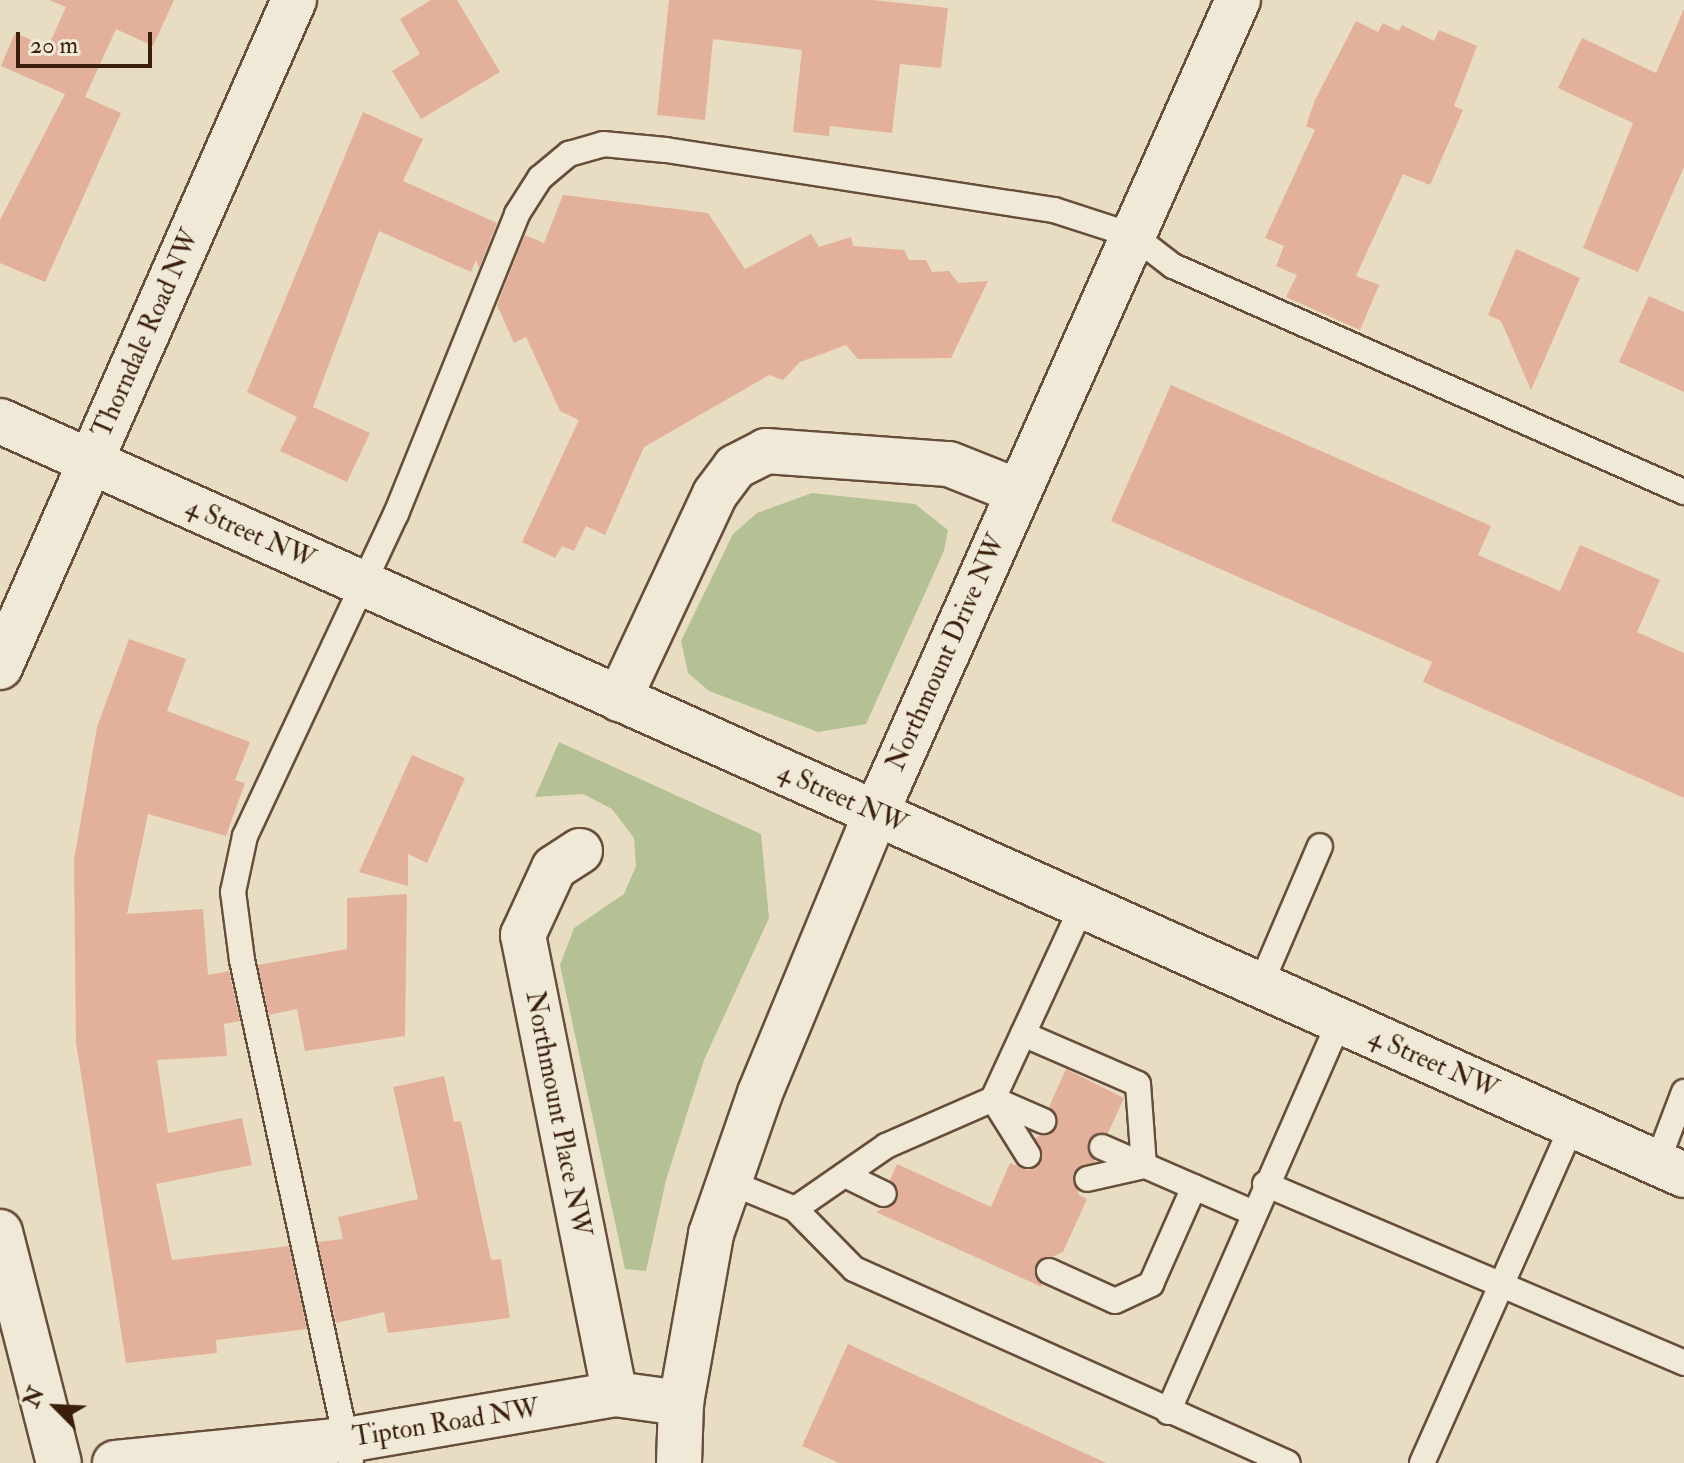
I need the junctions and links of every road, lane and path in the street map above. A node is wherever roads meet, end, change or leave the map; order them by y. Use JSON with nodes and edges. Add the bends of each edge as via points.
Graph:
{"nodes":[{"id":1,"x":294,"y":0,"type":"edge"},
{"id":2,"x":1238,"y":0,"type":"edge"},
{"id":3,"x":1134,"y":236,"type":"junction"},
{"id":4,"x":0,"y":421,"type":"edge"},
{"id":5,"x":89,"y":461,"type":"junction"},
{"id":6,"x":1017,"y":491,"type":"junction"},
{"id":7,"x":1684,"y":492,"type":"edge"},
{"id":8,"x":362,"y":583,"type":"junction"},
{"id":9,"x":0,"y":667,"type":"edge"},
{"id":10,"x":619,"y":699,"type":"junction"},
{"id":11,"x":876,"y":813,"type":"junction"},
{"id":12,"x":1320,"y":846,"type":"dead end"},
{"id":13,"x":580,"y":851,"type":"dead end"},
{"id":14,"x":1082,"y":906,"type":"junction"},
{"id":15,"x":1260,"y":986,"type":"junction"},
{"id":16,"x":1339,"y":1022,"type":"junction"},
{"id":17,"x":1023,"y":1034,"type":"junction"},
{"id":18,"x":1684,"y":1092,"type":"edge"},
{"id":19,"x":993,"y":1099,"type":"junction"},
{"id":20,"x":1043,"y":1121,"type":"dead end"},
{"id":21,"x":1572,"y":1126,"type":"junction"},
{"id":22,"x":1102,"y":1147,"type":"dead end"},
{"id":23,"x":1028,"y":1155,"type":"dead end"},
{"id":24,"x":1144,"y":1166,"type":"junction"},
{"id":25,"x":1671,"y":1169,"type":"edge"},
{"id":26,"x":845,"y":1175,"type":"junction"},
{"id":27,"x":1087,"y":1179,"type":"dead end"},
{"id":28,"x":729,"y":1182,"type":"junction"},
{"id":29,"x":1265,"y":1184,"type":"junction"},
{"id":30,"x":1194,"y":1187,"type":"junction"},
{"id":31,"x":884,"y":1194,"type":"dead end"},
{"id":32,"x":795,"y":1209,"type":"junction"},
{"id":33,"x":1254,"y":1213,"type":"junction"},
{"id":34,"x":0,"y":1232,"type":"edge"},
{"id":35,"x":1049,"y":1271,"type":"dead end"},
{"id":36,"x":1500,"y":1282,"type":"junction"},
{"id":37,"x":1684,"y":1363,"type":"edge"},
{"id":38,"x":615,"y":1394,"type":"junction"},
{"id":39,"x":681,"y":1403,"type":"junction"},
{"id":40,"x":1168,"y":1412,"type":"junction"},
{"id":41,"x":349,"y":1452,"type":"edge"},
{"id":42,"x":59,"y":1463,"type":"edge"},
{"id":43,"x":115,"y":1463,"type":"edge"},
{"id":44,"x":679,"y":1463,"type":"edge"},
{"id":45,"x":1288,"y":1463,"type":"edge"},
{"id":46,"x":1422,"y":1463,"type":"edge"}],
"edges":[{"from":1,"to":5,"type":"street","name":"Thorndale Road NW"},
{"from":2,"to":3,"type":"street","name":"Northmount Drive NW"},
{"from":3,"to":6,"type":"street","name":"Northmount Drive NW"},
{"from":3,"to":7,"type":"lane","via":[[1173,266]]},
{"from":3,"to":8,"type":"lane","via":[[1054,210],[666,150],[603,144],[569,154],[540,178],[517,214]]},
{"from":4,"to":5,"type":"street","name":"4 Street NW"},
{"from":5,"to":8,"type":"street","name":"4 Street NW"},
{"from":5,"to":9,"type":"street","name":"Thorndale Road NW"},
{"from":6,"to":10,"type":"street","via":[[949,464],[766,451],[735,467],[715,494]]},
{"from":6,"to":11,"type":"street","name":"Northmount Drive NW"},
{"from":8,"to":10,"type":"street","name":"4 Street NW"},
{"from":8,"to":41,"type":"lane","via":[[245,836],[233,892],[242,960]]},
{"from":10,"to":11,"type":"street","name":"4 Street NW"},
{"from":11,"to":14,"type":"street","name":"4 Street NW"},
{"from":11,"to":28,"type":"street","name":"Northmount Drive NW"},
{"from":12,"to":15,"type":"lane"},
{"from":13,"to":38,"type":"street","name":"Northmount Place NW","via":[[554,868],[523,935]]},
{"from":14,"to":15,"type":"street","name":"4 Street NW"},
{"from":14,"to":17,"type":"lane"},
{"from":15,"to":16,"type":"street","name":"4 Street NW"},
{"from":16,"to":21,"type":"street","name":"4 Street NW"},
{"from":16,"to":29,"type":"lane"},
{"from":17,"to":19,"type":"lane"},
{"from":17,"to":24,"type":"lane","via":[[1138,1084]]},
{"from":18,"to":25,"type":"lane"},
{"from":19,"to":20,"type":"lane"},
{"from":19,"to":23,"type":"lane"},
{"from":19,"to":26,"type":"lane","via":[[886,1146]]},
{"from":21,"to":25,"type":"street","name":"4 Street NW"},
{"from":21,"to":36,"type":"lane"},
{"from":22,"to":24,"type":"lane"},
{"from":24,"to":27,"type":"lane"},
{"from":24,"to":30,"type":"lane"},
{"from":26,"to":31,"type":"lane"},
{"from":26,"to":32,"type":"lane"},
{"from":28,"to":32,"type":"lane"},
{"from":28,"to":39,"type":"street","name":"Northmount Drive NW","via":[[711,1234]]},
{"from":29,"to":33,"type":"lane"},
{"from":29,"to":36,"type":"lane"},
{"from":30,"to":33,"type":"lane"},
{"from":30,"to":35,"type":"lane","via":[[1151,1284],[1115,1301]]},
{"from":32,"to":40,"type":"lane","via":[[854,1269]]},
{"from":33,"to":40,"type":"lane"},
{"from":34,"to":42,"type":"street"},
{"from":36,"to":37,"type":"lane"},
{"from":36,"to":46,"type":"lane"},
{"from":38,"to":39,"type":"street","name":"Tipton Road NW"},
{"from":38,"to":41,"type":"street","name":"Tipton Road NW"},
{"from":39,"to":44,"type":"street","name":"Northmount Drive NW"},
{"from":40,"to":45,"type":"lane"},
{"from":41,"to":43,"type":"street","name":"Tipton Road NW"}]}
